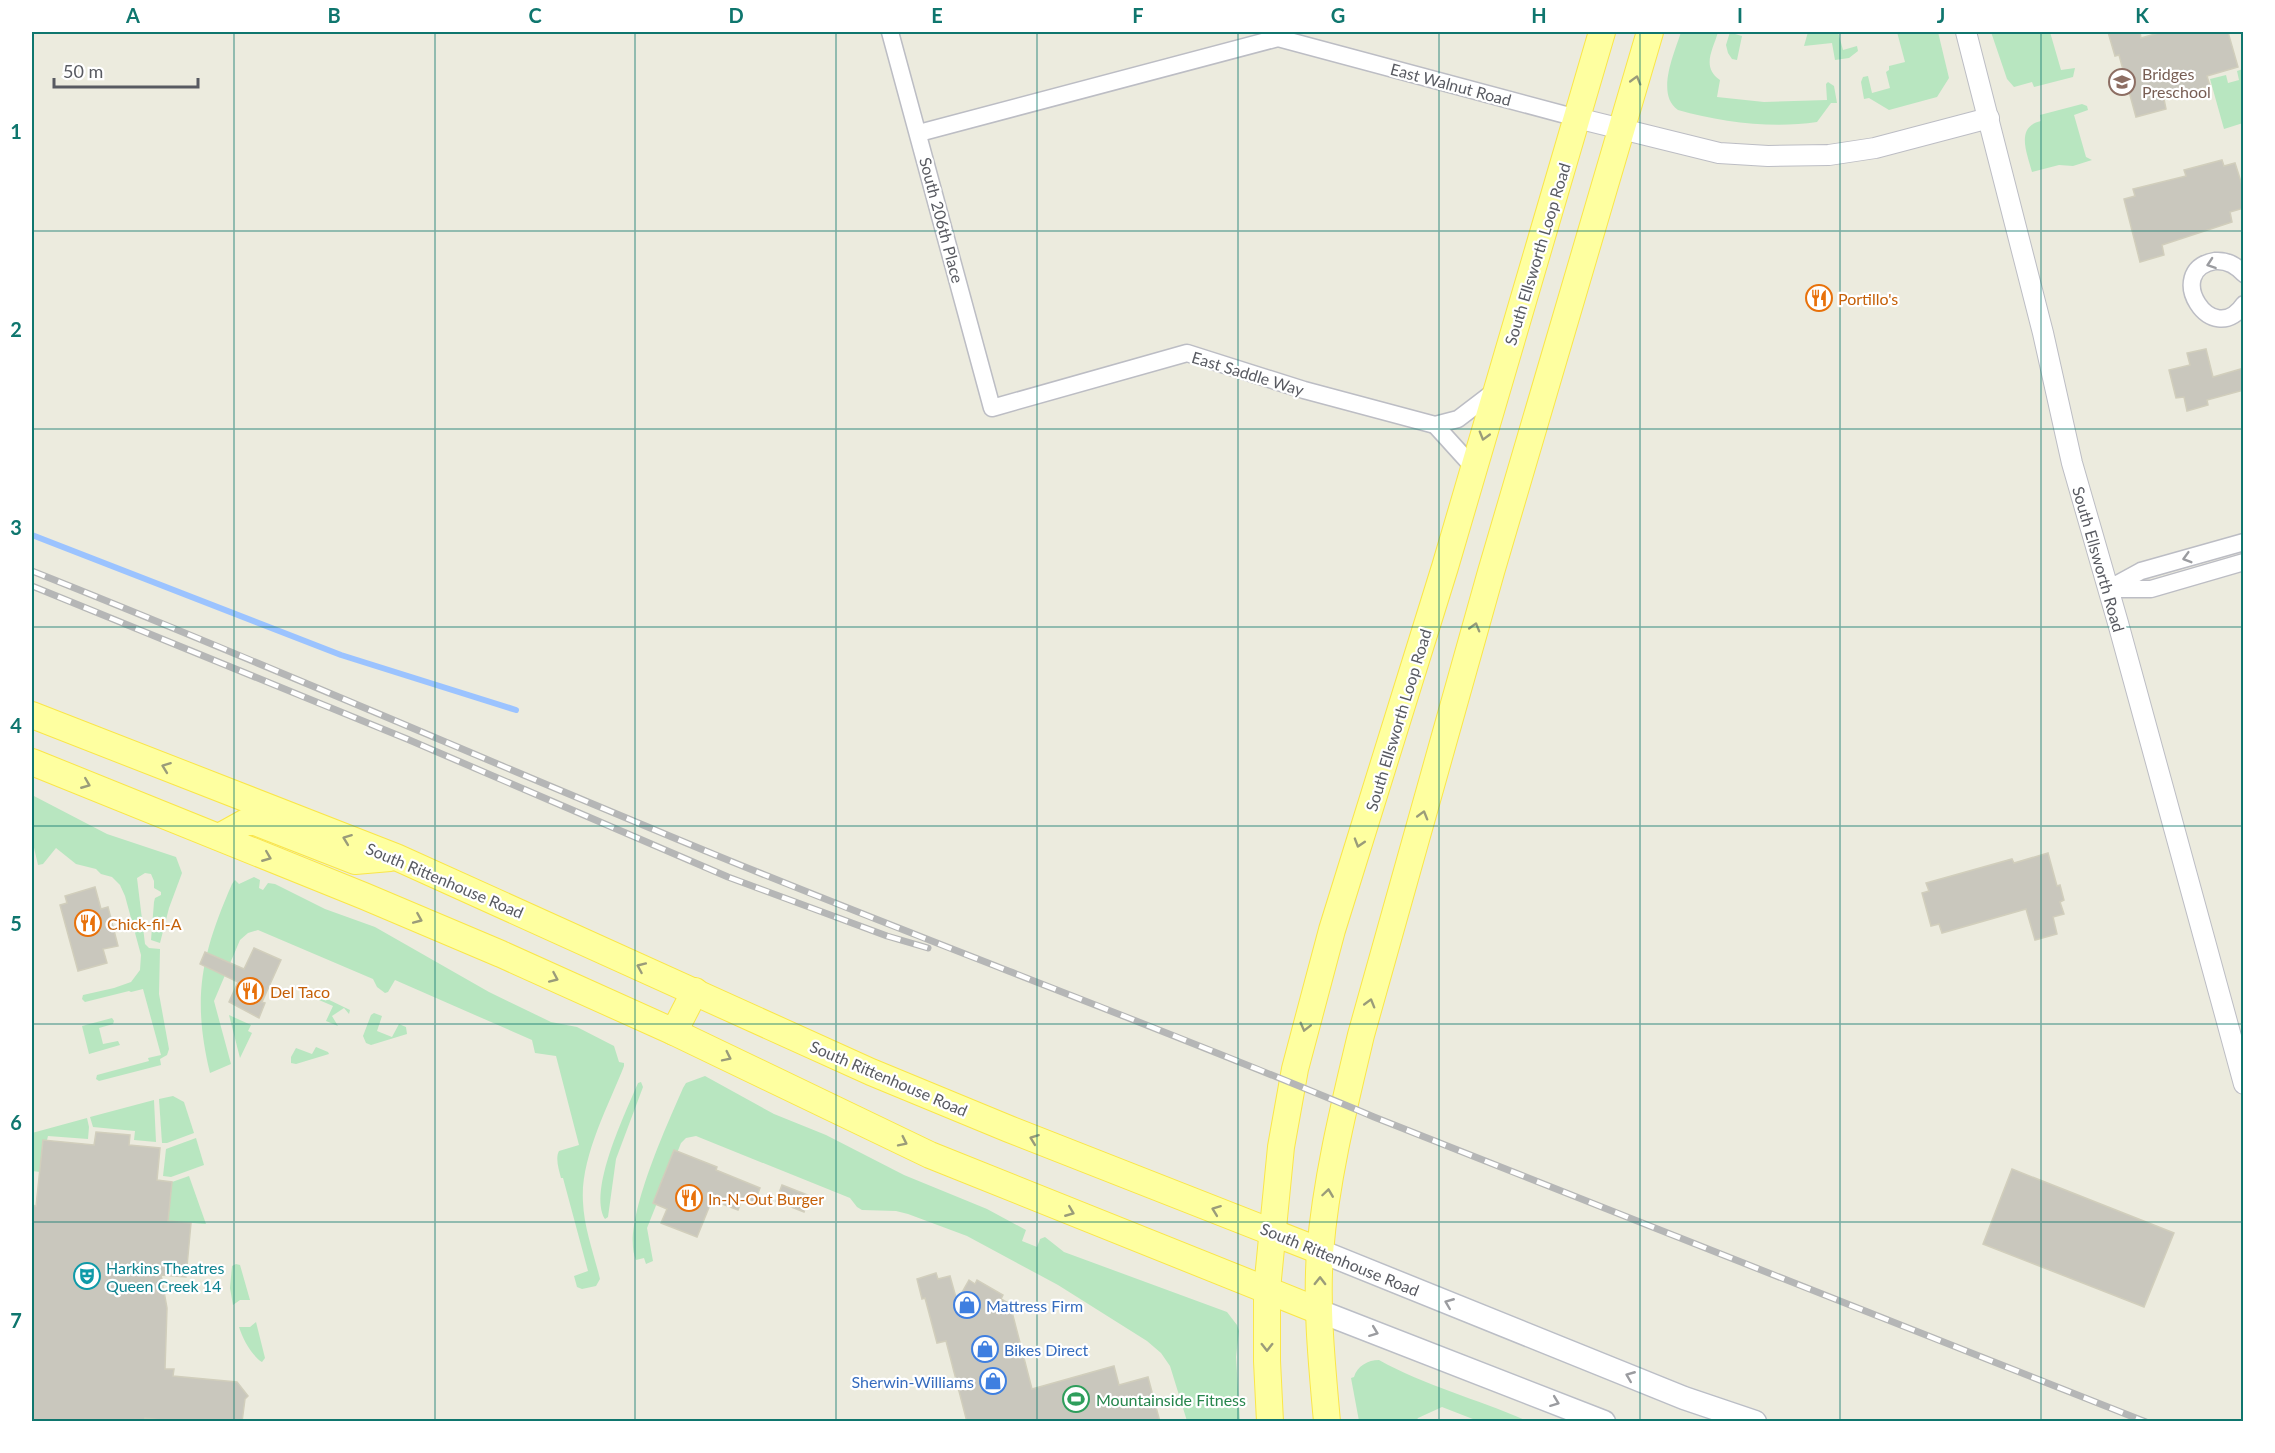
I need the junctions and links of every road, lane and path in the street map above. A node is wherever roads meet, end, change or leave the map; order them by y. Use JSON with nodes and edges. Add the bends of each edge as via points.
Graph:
{"nodes":[{"id":1,"x":890,"y":32,"type":"edge"},
{"id":2,"x":1602,"y":32,"type":"edge"},
{"id":3,"x":1650,"y":32,"type":"edge"},
{"id":4,"x":1966,"y":32,"type":"edge"},
{"id":5,"x":1577,"y":118,"type":"junction"},
{"id":6,"x":1989,"y":118,"type":"junction"},
{"id":7,"x":1622,"y":128,"type":"junction"},
{"id":8,"x":919,"y":133,"type":"junction"},
{"id":9,"x":2241,"y":268,"type":"edge"},
{"id":10,"x":2244,"y":304,"type":"edge"},
{"id":11,"x":1496,"y":390,"type":"junction"},
{"id":12,"x":992,"y":408,"type":"joint"},
{"id":13,"x":1435,"y":425,"type":"junction"},
{"id":14,"x":1474,"y":468,"type":"junction"},
{"id":15,"x":2244,"y":542,"type":"edge"},
{"id":16,"x":2244,"y":562,"type":"edge"},
{"id":17,"x":2108,"y":589,"type":"junction"},
{"id":18,"x":32,"y":715,"type":"edge"},
{"id":19,"x":32,"y":762,"type":"edge"},
{"id":20,"x":219,"y":837,"type":"junction"},
{"id":21,"x":396,"y":857,"type":"junction"},
{"id":22,"x":694,"y":991,"type":"junction"},
{"id":23,"x":674,"y":1032,"type":"junction"},
{"id":24,"x":2244,"y":1084,"type":"edge"},
{"id":25,"x":1271,"y":1231,"type":"junction"},
{"id":26,"x":1320,"y":1251,"type":"junction"},
{"id":27,"x":1267,"y":1289,"type":"junction"},
{"id":28,"x":1319,"y":1311,"type":"junction"},
{"id":29,"x":1270,"y":1422,"type":"edge"},
{"id":30,"x":1327,"y":1422,"type":"edge"},
{"id":31,"x":1604,"y":1422,"type":"edge"},
{"id":32,"x":1755,"y":1422,"type":"edge"}],
"edges":[{"from":1,"to":8,"type":"street","name":"South 206th Place"},
{"from":2,"to":5,"type":"main road","name":"South Ellsworth Loop Road"},
{"from":7,"to":3,"type":"main road","one_way":true},
{"from":4,"to":6,"type":"street","name":"South Ellsworth Road"},
{"from":5,"to":7,"type":"street","name":"East Walnut Road"},
{"from":5,"to":8,"type":"street","name":"East Walnut Road","via":[[1278,38]]},
{"from":5,"to":11,"type":"main road","name":"South Ellsworth Loop Road"},
{"from":6,"to":7,"type":"street","name":"East Walnut Road","via":[[1875,148],[1828,155],[1719,153]]},
{"from":6,"to":17,"type":"street","name":"South Ellsworth Road","via":[[2072,463]]},
{"from":26,"to":7,"type":"main road","one_way":true,"via":[[1331,1173],[1361,1035],[1491,572]]},
{"from":8,"to":12,"type":"street","name":"South 206th Place"},
{"from":9,"to":10,"type":"street","one_way":true,"via":[[2210,262],[2195,275],[2192,293],[2200,309],[2217,317],[2234,313]]},
{"from":11,"to":13,"type":"street","via":[[1458,419]]},
{"from":11,"to":14,"type":"main road","name":"South Ellsworth Loop Road","one_way":true},
{"from":12,"to":13,"type":"street","name":"East Saddle Way","via":[[1187,353]]},
{"from":13,"to":14,"type":"street"},
{"from":14,"to":25,"type":"main road","name":"South Ellsworth Loop Road","one_way":true,"via":[[1307,1019],[1281,1147]]},
{"from":15,"to":17,"type":"street","one_way":true,"via":[[2141,571]]},
{"from":16,"to":17,"type":"street","via":[[2151,590]]},
{"from":17,"to":24,"type":"street","name":"South Ellsworth Road"},
{"from":21,"to":18,"type":"main road","name":"South Rittenhouse Road","one_way":true},
{"from":19,"to":20,"type":"main road","one_way":true},
{"from":20,"to":21,"type":"main road","via":[[246,822],[255,822],[355,861]]},
{"from":20,"to":23,"type":"main road","one_way":true,"via":[[480,945]]},
{"from":22,"to":21,"type":"main road","name":"South Rittenhouse Road","one_way":true},
{"from":22,"to":23,"type":"main road"},
{"from":25,"to":22,"type":"main road","name":"South Rittenhouse Road","one_way":true,"via":[[1009,1129]]},
{"from":23,"to":27,"type":"main road","one_way":true,"via":[[930,1155]]},
{"from":25,"to":26,"type":"main road","name":"South Rittenhouse Road"},
{"from":25,"to":27,"type":"main road","name":"South Ellsworth Loop Road"},
{"from":28,"to":26,"type":"main road","one_way":true},
{"from":32,"to":26,"type":"main road","name":"South Rittenhouse Road","one_way":true,"via":[[1684,1398]]},
{"from":27,"to":28,"type":"main road"},
{"from":27,"to":29,"type":"main road","name":"South Ellsworth Loop Road","one_way":true},
{"from":28,"to":30,"type":"main road"},
{"from":28,"to":31,"type":"main road","one_way":true}]}
